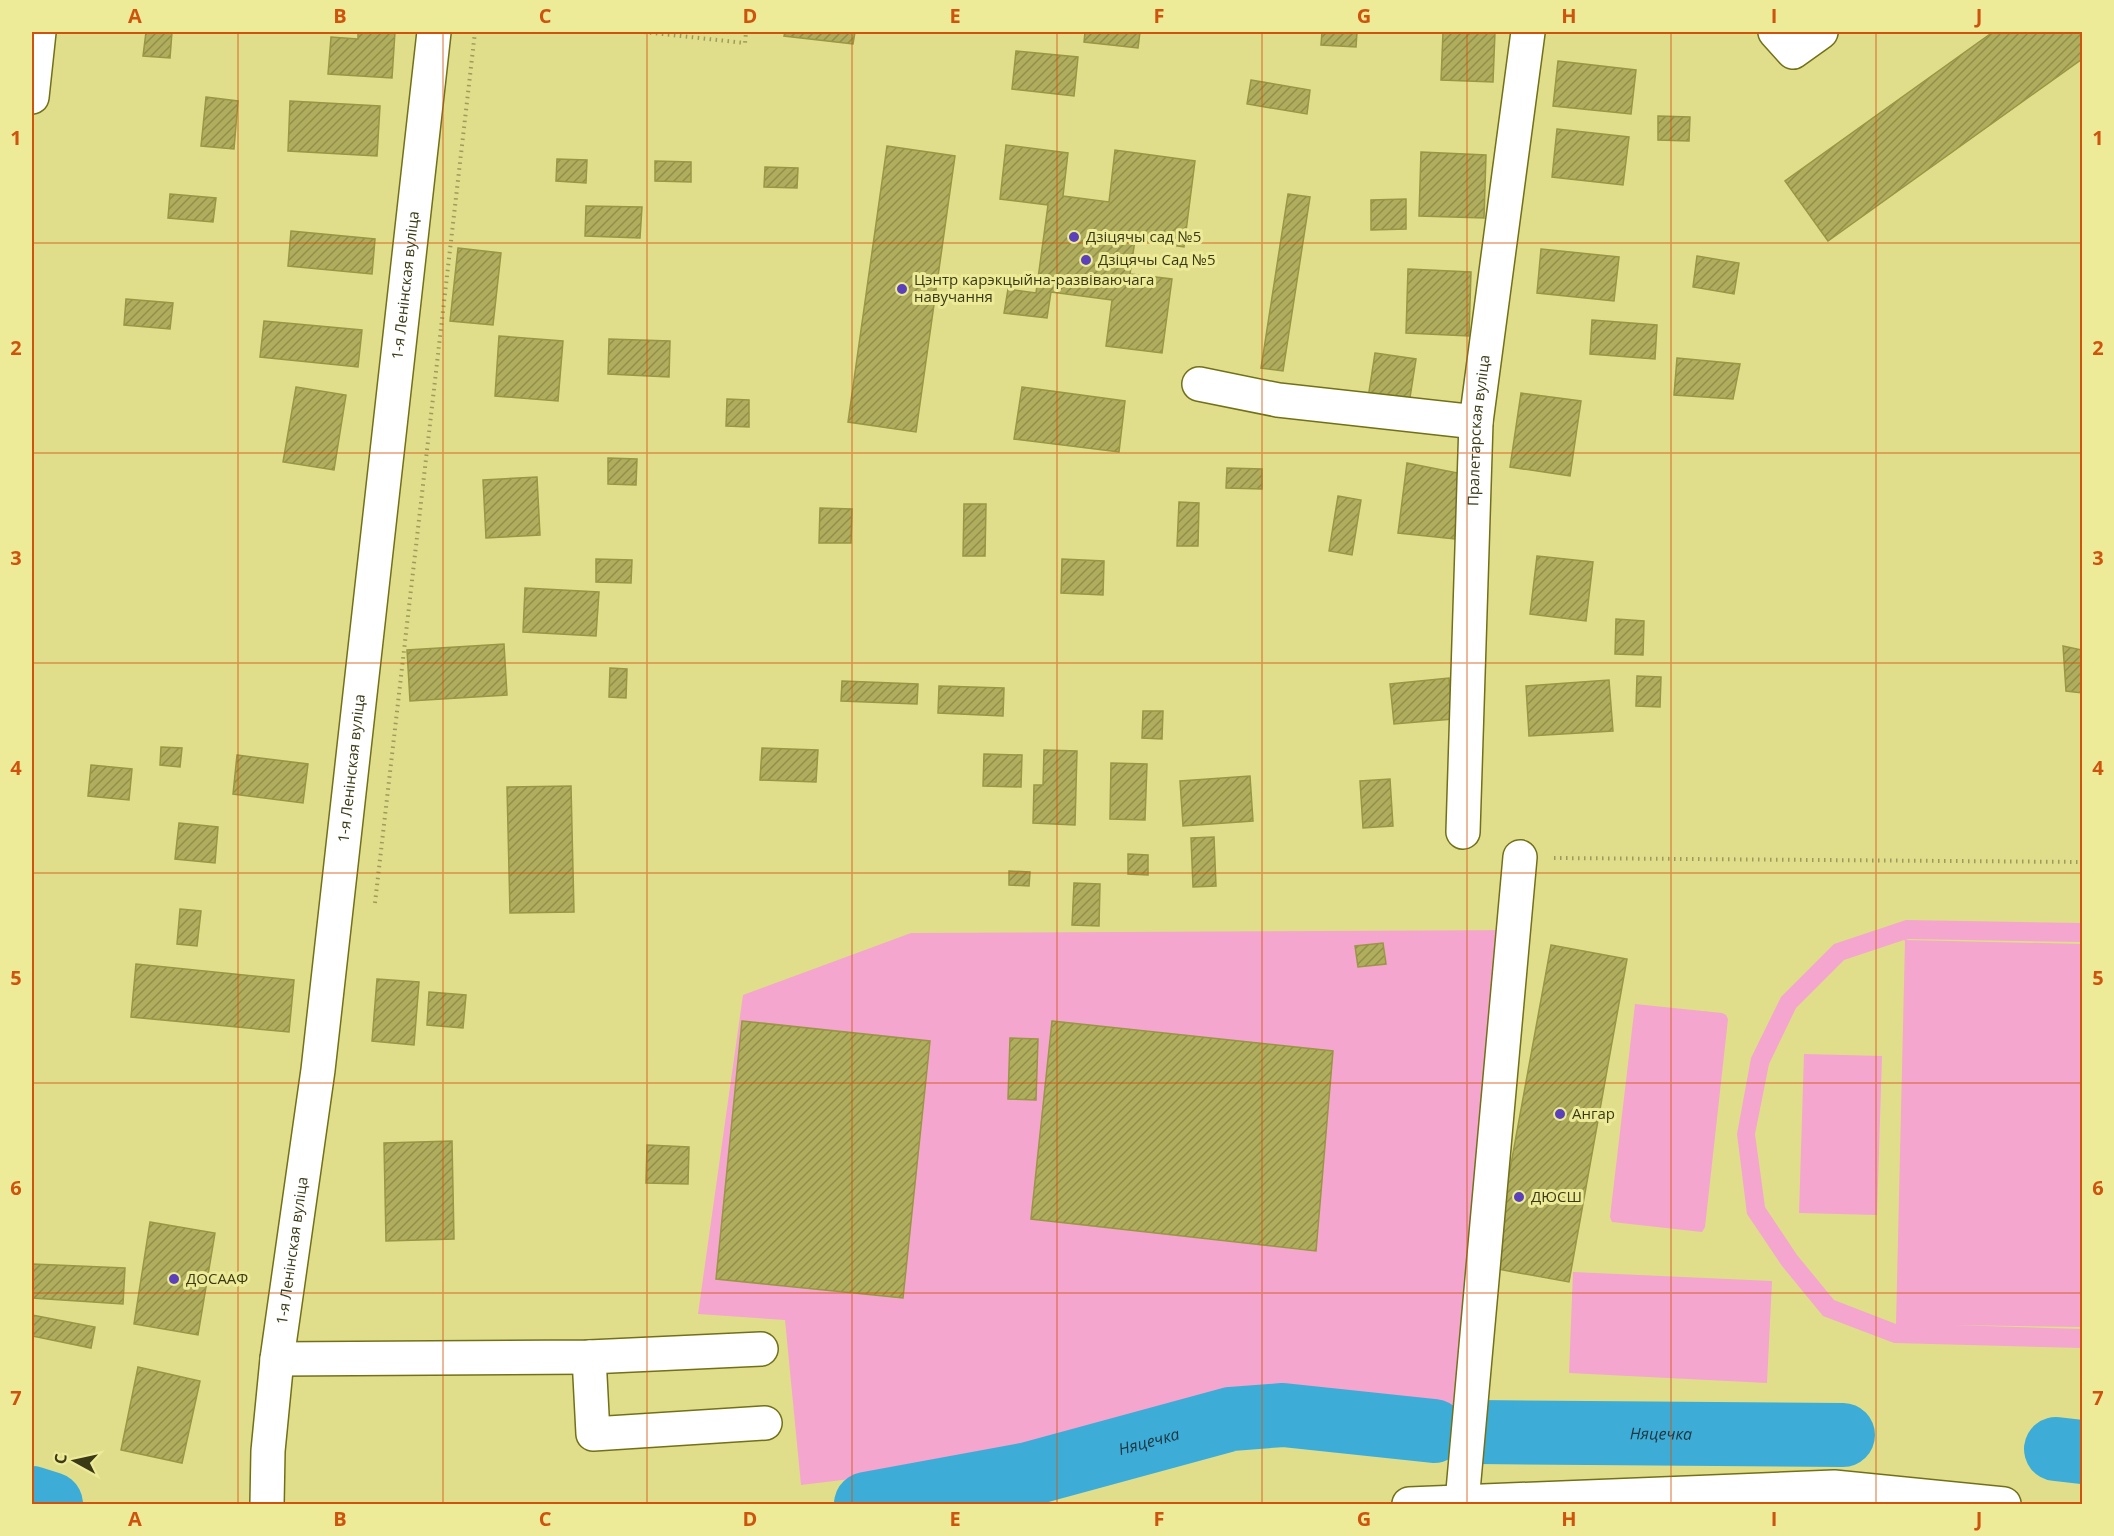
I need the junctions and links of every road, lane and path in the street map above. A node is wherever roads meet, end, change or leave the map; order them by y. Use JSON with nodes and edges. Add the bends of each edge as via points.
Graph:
{"nodes":[{"id":1,"x":39,"y":32,"type":"edge"},
{"id":2,"x":434,"y":32,"type":"edge"},
{"id":3,"x":475,"y":32,"type":"edge"},
{"id":4,"x":644,"y":32,"type":"edge"},
{"id":5,"x":746,"y":32,"type":"edge"},
{"id":6,"x":1528,"y":32,"type":"edge"},
{"id":7,"x":1775,"y":32,"type":"edge"},
{"id":8,"x":1821,"y":32,"type":"edge"},
{"id":9,"x":32,"y":97,"type":"edge"},
{"id":10,"x":1199,"y":384,"type":"dead end"},
{"id":11,"x":1476,"y":422,"type":"junction"},
{"id":12,"x":1462,"y":832,"type":"dead end"},
{"id":13,"x":1520,"y":857,"type":"joint"},
{"id":14,"x":2082,"y":862,"type":"edge"},
{"id":15,"x":374,"y":909,"type":"dead end"},
{"id":16,"x":760,"y":1349,"type":"dead end"},
{"id":17,"x":589,"y":1357,"type":"junction"},
{"id":18,"x":277,"y":1359,"type":"junction"},
{"id":19,"x":765,"y":1423,"type":"dead end"},
{"id":20,"x":1855,"y":1497,"type":"edge"},
{"id":21,"x":1462,"y":1502,"type":"junction"},
{"id":22,"x":267,"y":1504,"type":"edge"},
{"id":23,"x":1409,"y":1504,"type":"edge"},
{"id":24,"x":2004,"y":1504,"type":"edge"}],
"edges":[{"from":1,"to":9,"type":"main road"},
{"from":2,"to":18,"type":"main road","name":"1-я Ленінская вуліца","via":[[318,1070]]},
{"from":3,"to":15,"type":"path"},
{"from":4,"to":5,"type":"path","via":[[745,43]]},
{"from":6,"to":11,"type":"main road","name":"Пралетарская вуліца"},
{"from":7,"to":8,"type":"main road","via":[[1793,52]]},
{"from":10,"to":11,"type":"main road","via":[[1278,400]]},
{"from":11,"to":12,"type":"main road","name":"Пралетарская вуліца"},
{"from":13,"to":14,"type":"path"},
{"from":13,"to":21,"type":"main road"},
{"from":16,"to":17,"type":"main road"},
{"from":17,"to":18,"type":"main road"},
{"from":17,"to":19,"type":"main road","via":[[593,1434]]},
{"from":18,"to":22,"type":"main road","name":"1-я Ленінская вуліца"},
{"from":20,"to":21,"type":"main road","via":[[1834,1487]]},
{"from":20,"to":24,"type":"main road"},
{"from":21,"to":23,"type":"main road"}]}
